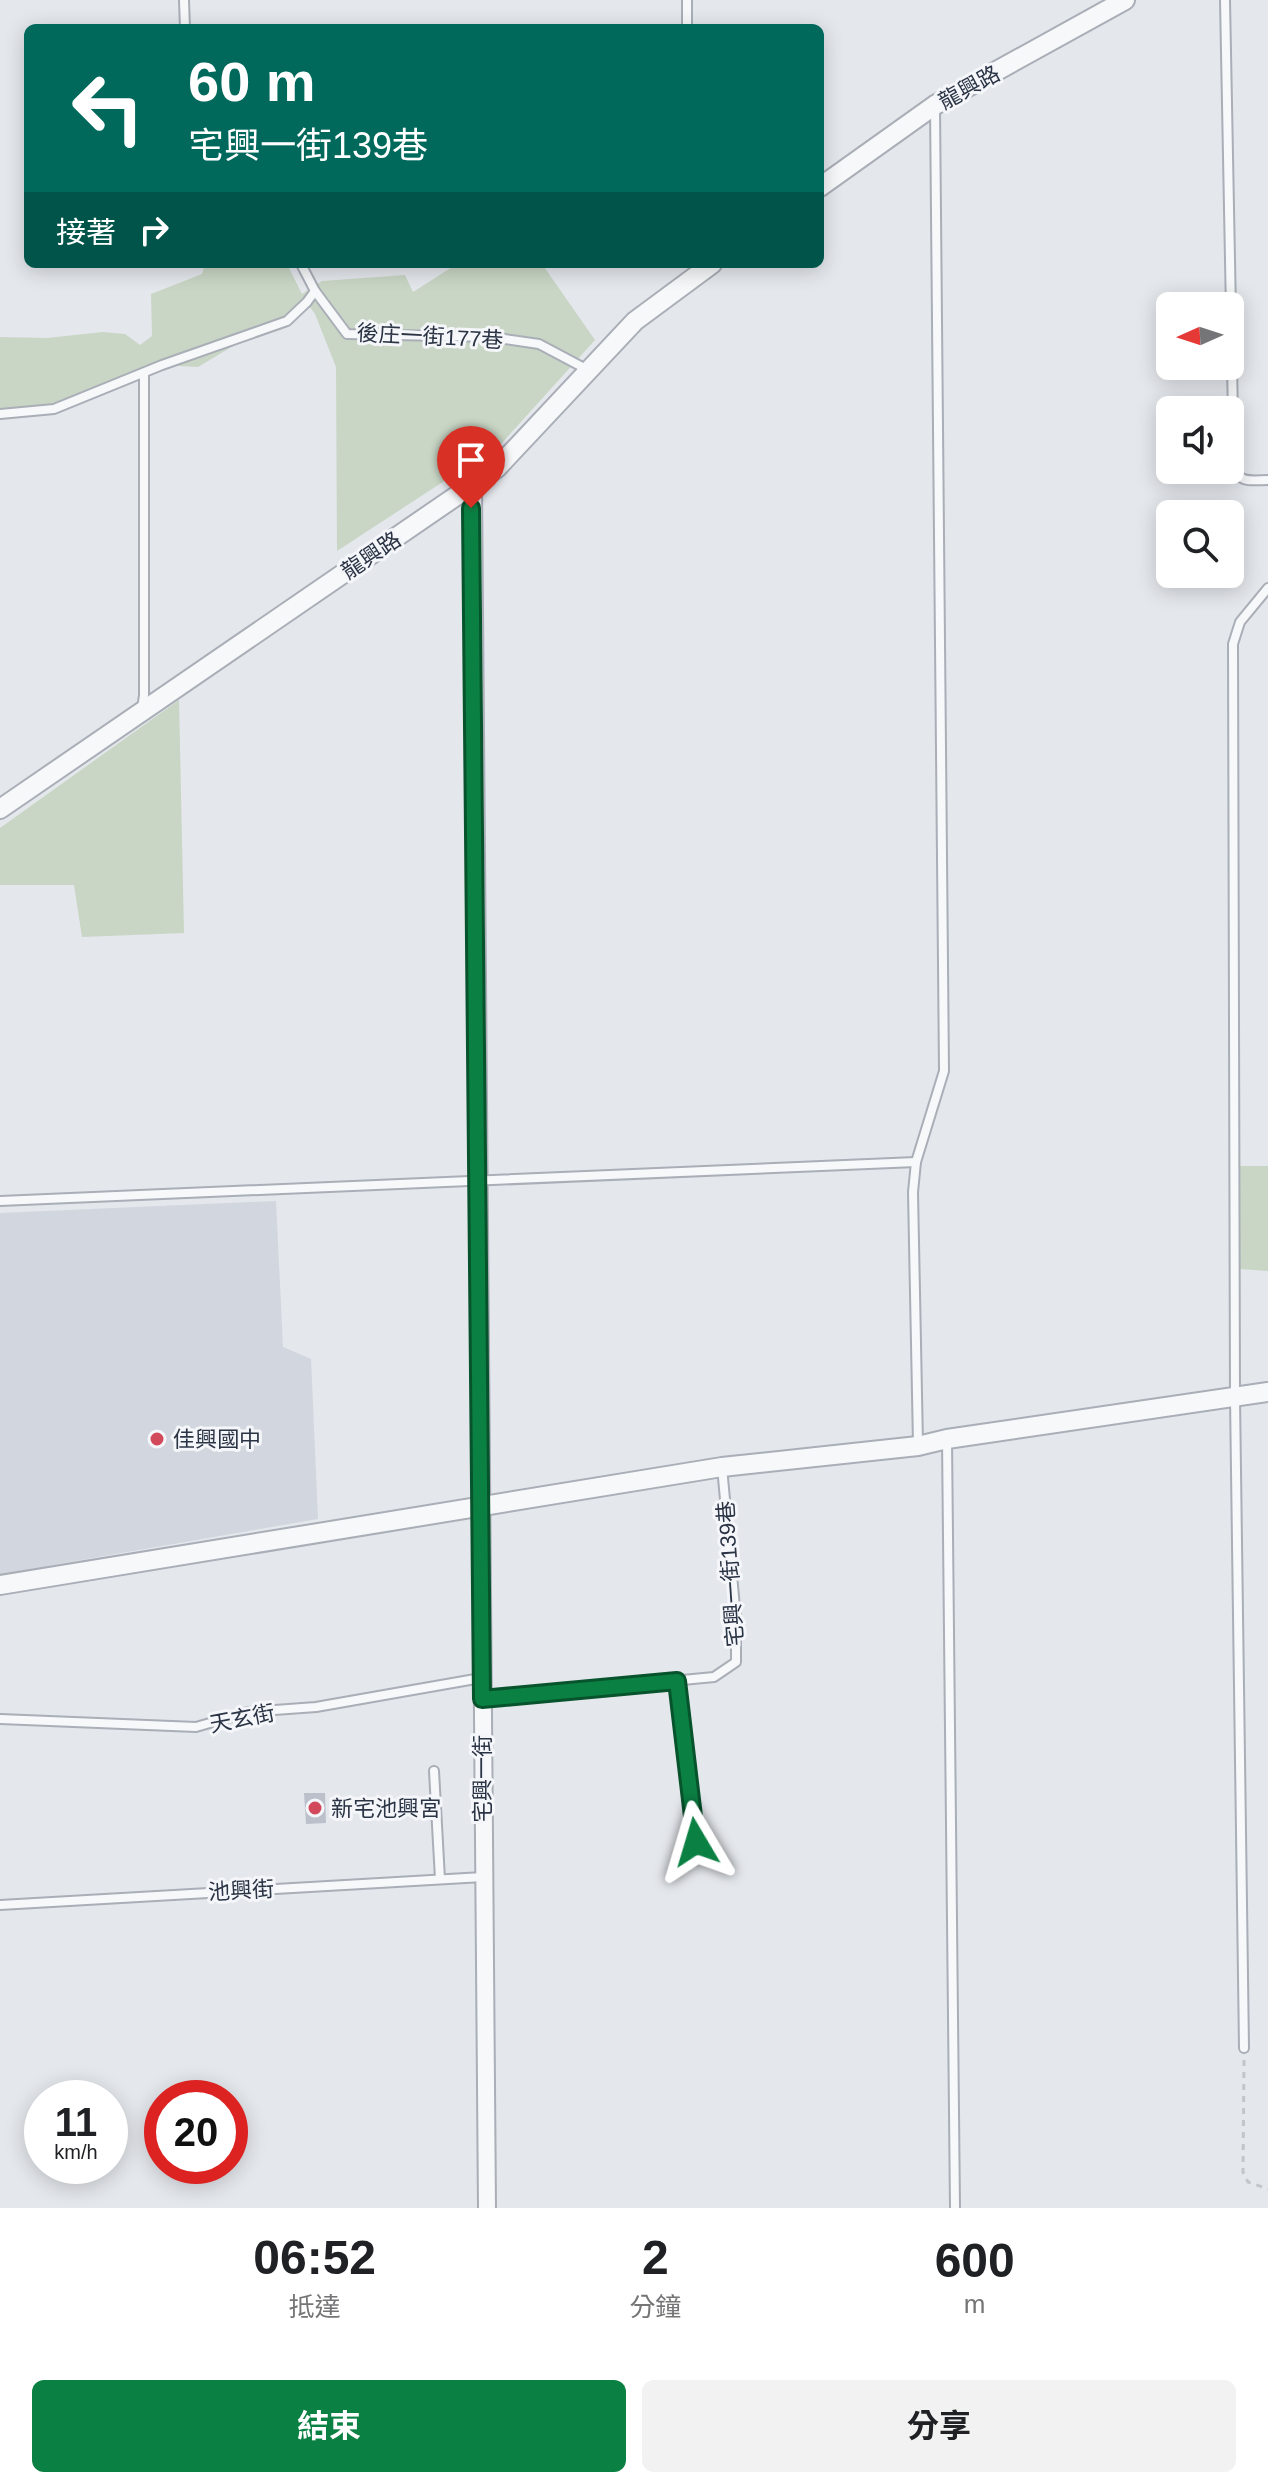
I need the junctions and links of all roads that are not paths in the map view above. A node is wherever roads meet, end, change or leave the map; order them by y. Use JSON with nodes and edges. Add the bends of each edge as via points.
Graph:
{"nodes":[{"id":1,"x":184,"y":0,"type":"edge"},
{"id":2,"x":687,"y":0,"type":"edge"},
{"id":3,"x":1125,"y":0,"type":"edge"},
{"id":4,"x":1225,"y":0,"type":"edge"},
{"id":5,"x":185,"y":24,"type":"edge"},
{"id":6,"x":687,"y":24,"type":"edge"},
{"id":7,"x":935,"y":105,"type":"junction"},
{"id":8,"x":824,"y":184,"type":"edge"},
{"id":9,"x":303,"y":268,"type":"edge"},
{"id":10,"x":707,"y":268,"type":"edge"},
{"id":11,"x":315,"y":291,"type":"junction"},
{"id":12,"x":589,"y":371,"type":"junction"},
{"id":13,"x":144,"y":373,"type":"junction"},
{"id":14,"x":0,"y":414,"type":"edge"},
{"id":15,"x":1268,"y":480,"type":"edge"},
{"id":16,"x":473,"y":486,"type":"junction"},
{"id":17,"x":1268,"y":588,"type":"edge"},
{"id":18,"x":142,"y":710,"type":"junction"},
{"id":19,"x":0,"y":809,"type":"edge"},
{"id":20,"x":916,"y":1162,"type":"junction"},
{"id":21,"x":479,"y":1180,"type":"junction"},
{"id":22,"x":0,"y":1201,"type":"edge"},
{"id":23,"x":1268,"y":1392,"type":"edge"},
{"id":24,"x":1235,"y":1398,"type":"junction"},
{"id":25,"x":947,"y":1439,"type":"junction"},
{"id":26,"x":918,"y":1446,"type":"junction"},
{"id":27,"x":722,"y":1467,"type":"junction"},
{"id":28,"x":482,"y":1507,"type":"junction"},
{"id":29,"x":0,"y":1585,"type":"edge"},
{"id":30,"x":481,"y":1678,"type":"junction"},
{"id":31,"x":677,"y":1681,"type":"junction"},
{"id":32,"x":482,"y":1699,"type":"junction"},
{"id":33,"x":0,"y":1719,"type":"edge"},
{"id":34,"x":434,"y":1771,"type":"dead end"},
{"id":35,"x":696,"y":1842,"type":"dead end"},
{"id":36,"x":483,"y":1877,"type":"junction"},
{"id":37,"x":440,"y":1879,"type":"junction"},
{"id":38,"x":0,"y":1905,"type":"edge"},
{"id":39,"x":1244,"y":2048,"type":"road end"},
{"id":40,"x":487,"y":2208,"type":"edge"},
{"id":41,"x":955,"y":2208,"type":"edge"}],
"edges":[{"from":1,"to":5,"type":"lane"},
{"from":2,"to":6,"type":"lane"},
{"from":3,"to":7,"type":"street","name":"龍興路"},
{"from":4,"to":15,"type":"lane","via":[[1234,468],[1244,480]]},
{"from":7,"to":8,"type":"street","name":"龍興路"},
{"from":7,"to":20,"type":"lane","via":[[944,1071]]},
{"from":9,"to":11,"type":"lane","name":"後庄一街177巷"},
{"from":10,"to":12,"type":"street","name":"龍興路","via":[[635,321]]},
{"from":11,"to":12,"type":"lane","name":"後庄一街177巷","via":[[347,334],[507,339],[539,344]]},
{"from":11,"to":13,"type":"lane","via":[[287,321]]},
{"from":12,"to":16,"type":"street","name":"龍興路","via":[[497,468]]},
{"from":13,"to":14,"type":"lane","via":[[54,409]]},
{"from":13,"to":18,"type":"lane"},
{"from":16,"to":18,"type":"street","name":"龍興路"},
{"from":16,"to":21,"type":"street","name":"宅興一街"},
{"from":17,"to":24,"type":"lane","via":[[1240,622],[1233,644]]},
{"from":18,"to":19,"type":"street","name":"龍興路"},
{"from":20,"to":21,"type":"lane"},
{"from":20,"to":26,"type":"lane"},
{"from":21,"to":22,"type":"lane"},
{"from":21,"to":28,"type":"street","name":"宅興一街"},
{"from":23,"to":24,"type":"street"},
{"from":24,"to":25,"type":"street"},
{"from":24,"to":39,"type":"lane"},
{"from":25,"to":26,"type":"street"},
{"from":25,"to":41,"type":"lane"},
{"from":26,"to":27,"type":"street"},
{"from":27,"to":28,"type":"street"},
{"from":27,"to":31,"type":"lane","name":"宅興一街139巷","via":[[736,1662],[714,1677]]},
{"from":28,"to":29,"type":"street"},
{"from":28,"to":30,"type":"street","name":"宅興一街"},
{"from":30,"to":32,"type":"street","name":"宅興一街"},
{"from":30,"to":33,"type":"lane","name":"天玄街","via":[[316,1707],[248,1712],[196,1727]]},
{"from":31,"to":32,"type":"lane","name":"宅興一街139巷"},
{"from":31,"to":35,"type":"lane"},
{"from":32,"to":36,"type":"street","name":"宅興一街"},
{"from":34,"to":37,"type":"lane"},
{"from":36,"to":37,"type":"lane","name":"池興街"},
{"from":36,"to":40,"type":"street","name":"宅興一街"},
{"from":37,"to":38,"type":"lane","name":"池興街"}]}
